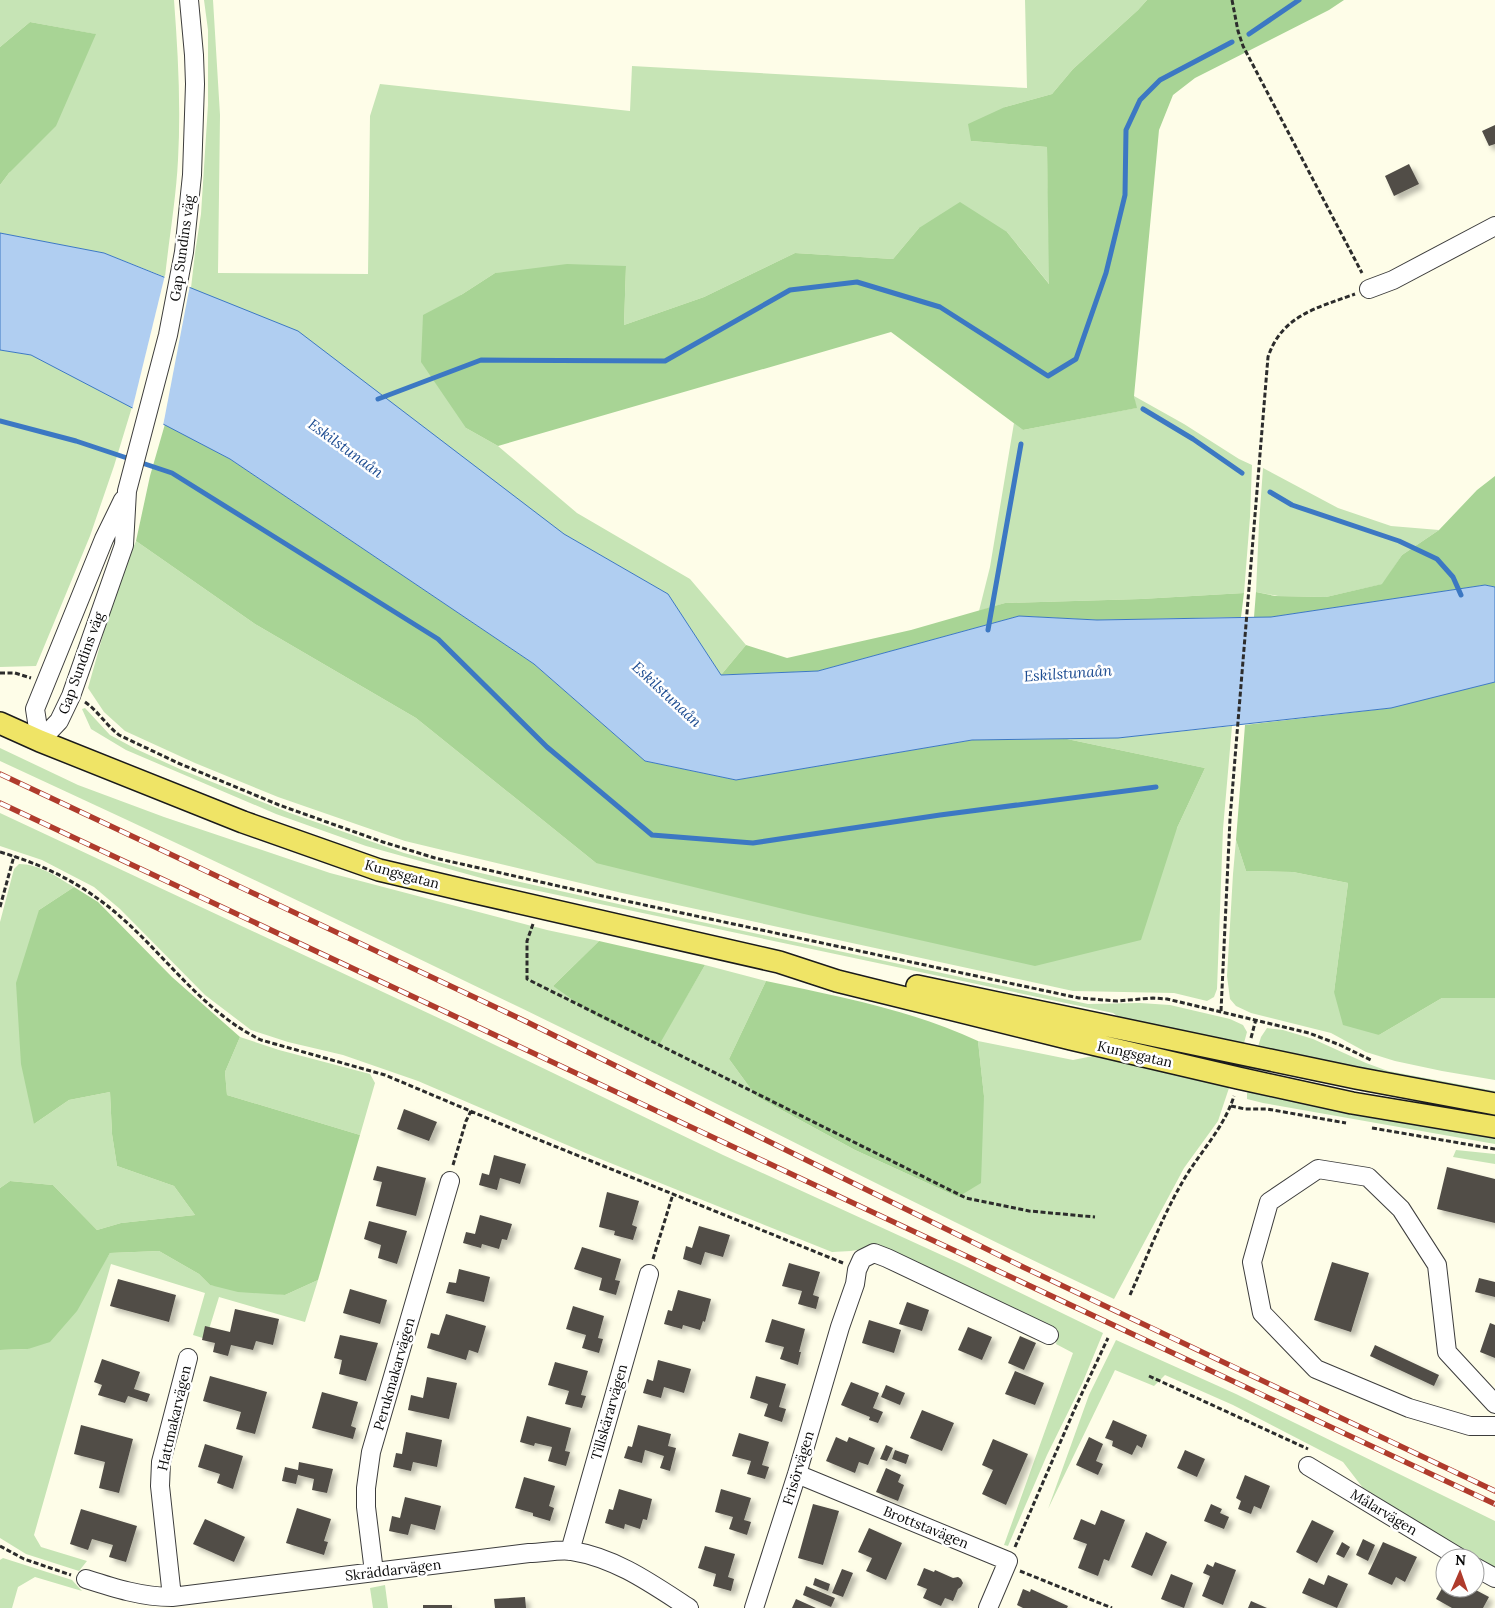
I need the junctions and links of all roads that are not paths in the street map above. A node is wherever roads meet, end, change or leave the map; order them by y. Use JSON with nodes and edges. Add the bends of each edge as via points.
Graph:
{"nodes":[{"id":1,"x":189,"y":0,"type":"edge"},
{"id":2,"x":1495,"y":226,"type":"edge"},
{"id":3,"x":1369,"y":288,"type":"road end"},
{"id":4,"x":128,"y":491,"type":"junction"},
{"id":5,"x":0,"y":722,"type":"edge"},
{"id":6,"x":40,"y":741,"type":"junction"},
{"id":7,"x":779,"y":962,"type":"junction"},
{"id":8,"x":1495,"y":1104,"type":"edge"},
{"id":9,"x":1495,"y":1127,"type":"edge"},
{"id":10,"x":450,"y":1181,"type":"road end"},
{"id":11,"x":649,"y":1274,"type":"road end"},
{"id":12,"x":1049,"y":1335,"type":"dead end"},
{"id":13,"x":188,"y":1358,"type":"dead end"},
{"id":14,"x":1495,"y":1404,"type":"edge"},
{"id":15,"x":1495,"y":1426,"type":"edge"},
{"id":16,"x":1311,"y":1459,"type":"road end"},
{"id":17,"x":797,"y":1474,"type":"junction"},
{"id":18,"x":1445,"y":1548,"type":"edge"},
{"id":19,"x":570,"y":1551,"type":"junction"},
{"id":20,"x":374,"y":1572,"type":"junction"},
{"id":21,"x":86,"y":1579,"type":"road end"},
{"id":22,"x":172,"y":1597,"type":"junction"},
{"id":23,"x":688,"y":1608,"type":"edge"},
{"id":24,"x":754,"y":1608,"type":"edge"},
{"id":25,"x":988,"y":1608,"type":"edge"}],
"edges":[{"from":1,"to":4,"type":"street","name":"Gap Sundins väg","via":[[194,55],[194,131],[184,252],[168,335]]},
{"from":2,"to":3,"type":"street","via":[[1393,280]]},
{"from":4,"to":6,"type":"street","name":"Gap Sundins väg","via":[[104,539],[35,709]]},
{"from":4,"to":6,"type":"street","name":"Gap Sundins väg","via":[[124,545],[71,696],[60,721]]},
{"from":5,"to":6,"type":"main road","name":"Kungsgatan"},
{"from":6,"to":7,"type":"main road","name":"Kungsgatan","via":[[243,822],[379,870]]},
{"from":7,"to":8,"type":"main road","name":"Kungsgatan","via":[[840,970]]},
{"from":7,"to":9,"type":"main road","name":"Kungsgatan","via":[[865,988],[1238,1078],[1352,1103]]},
{"from":10,"to":20,"type":"street","name":"Perukmakarvägen","via":[[372,1452],[366,1507]]},
{"from":11,"to":19,"type":"street","name":"Tillskärarvägen"},
{"from":12,"to":17,"type":"street","name":"Frisörvägen","via":[[887,1258],[874,1253],[862,1259]]},
{"from":13,"to":22,"type":"street","name":"Hattmakarvägen","via":[[161,1462],[160,1486]]},
{"from":14,"to":15,"type":"street","via":[[1447,1352],[1437,1265],[1401,1209],[1368,1177],[1318,1169],[1269,1202],[1252,1262],[1262,1313],[1316,1369],[1410,1408],[1470,1426]]},
{"from":16,"to":18,"type":"street","name":"Målarvägen"},
{"from":17,"to":24,"type":"street","name":"Frisörvägen"},
{"from":17,"to":25,"type":"street","name":"Brottstavägen","via":[[1008,1561]]},
{"from":19,"to":20,"type":"street","name":"Skräddarvägen"},
{"from":19,"to":23,"type":"street","name":"Skräddarvägen","via":[[605,1560],[636,1574]]},
{"from":20,"to":22,"type":"street","name":"Skräddarvägen"},
{"from":21,"to":22,"type":"street","name":"Skräddarvägen","via":[[136,1594]]}]}
